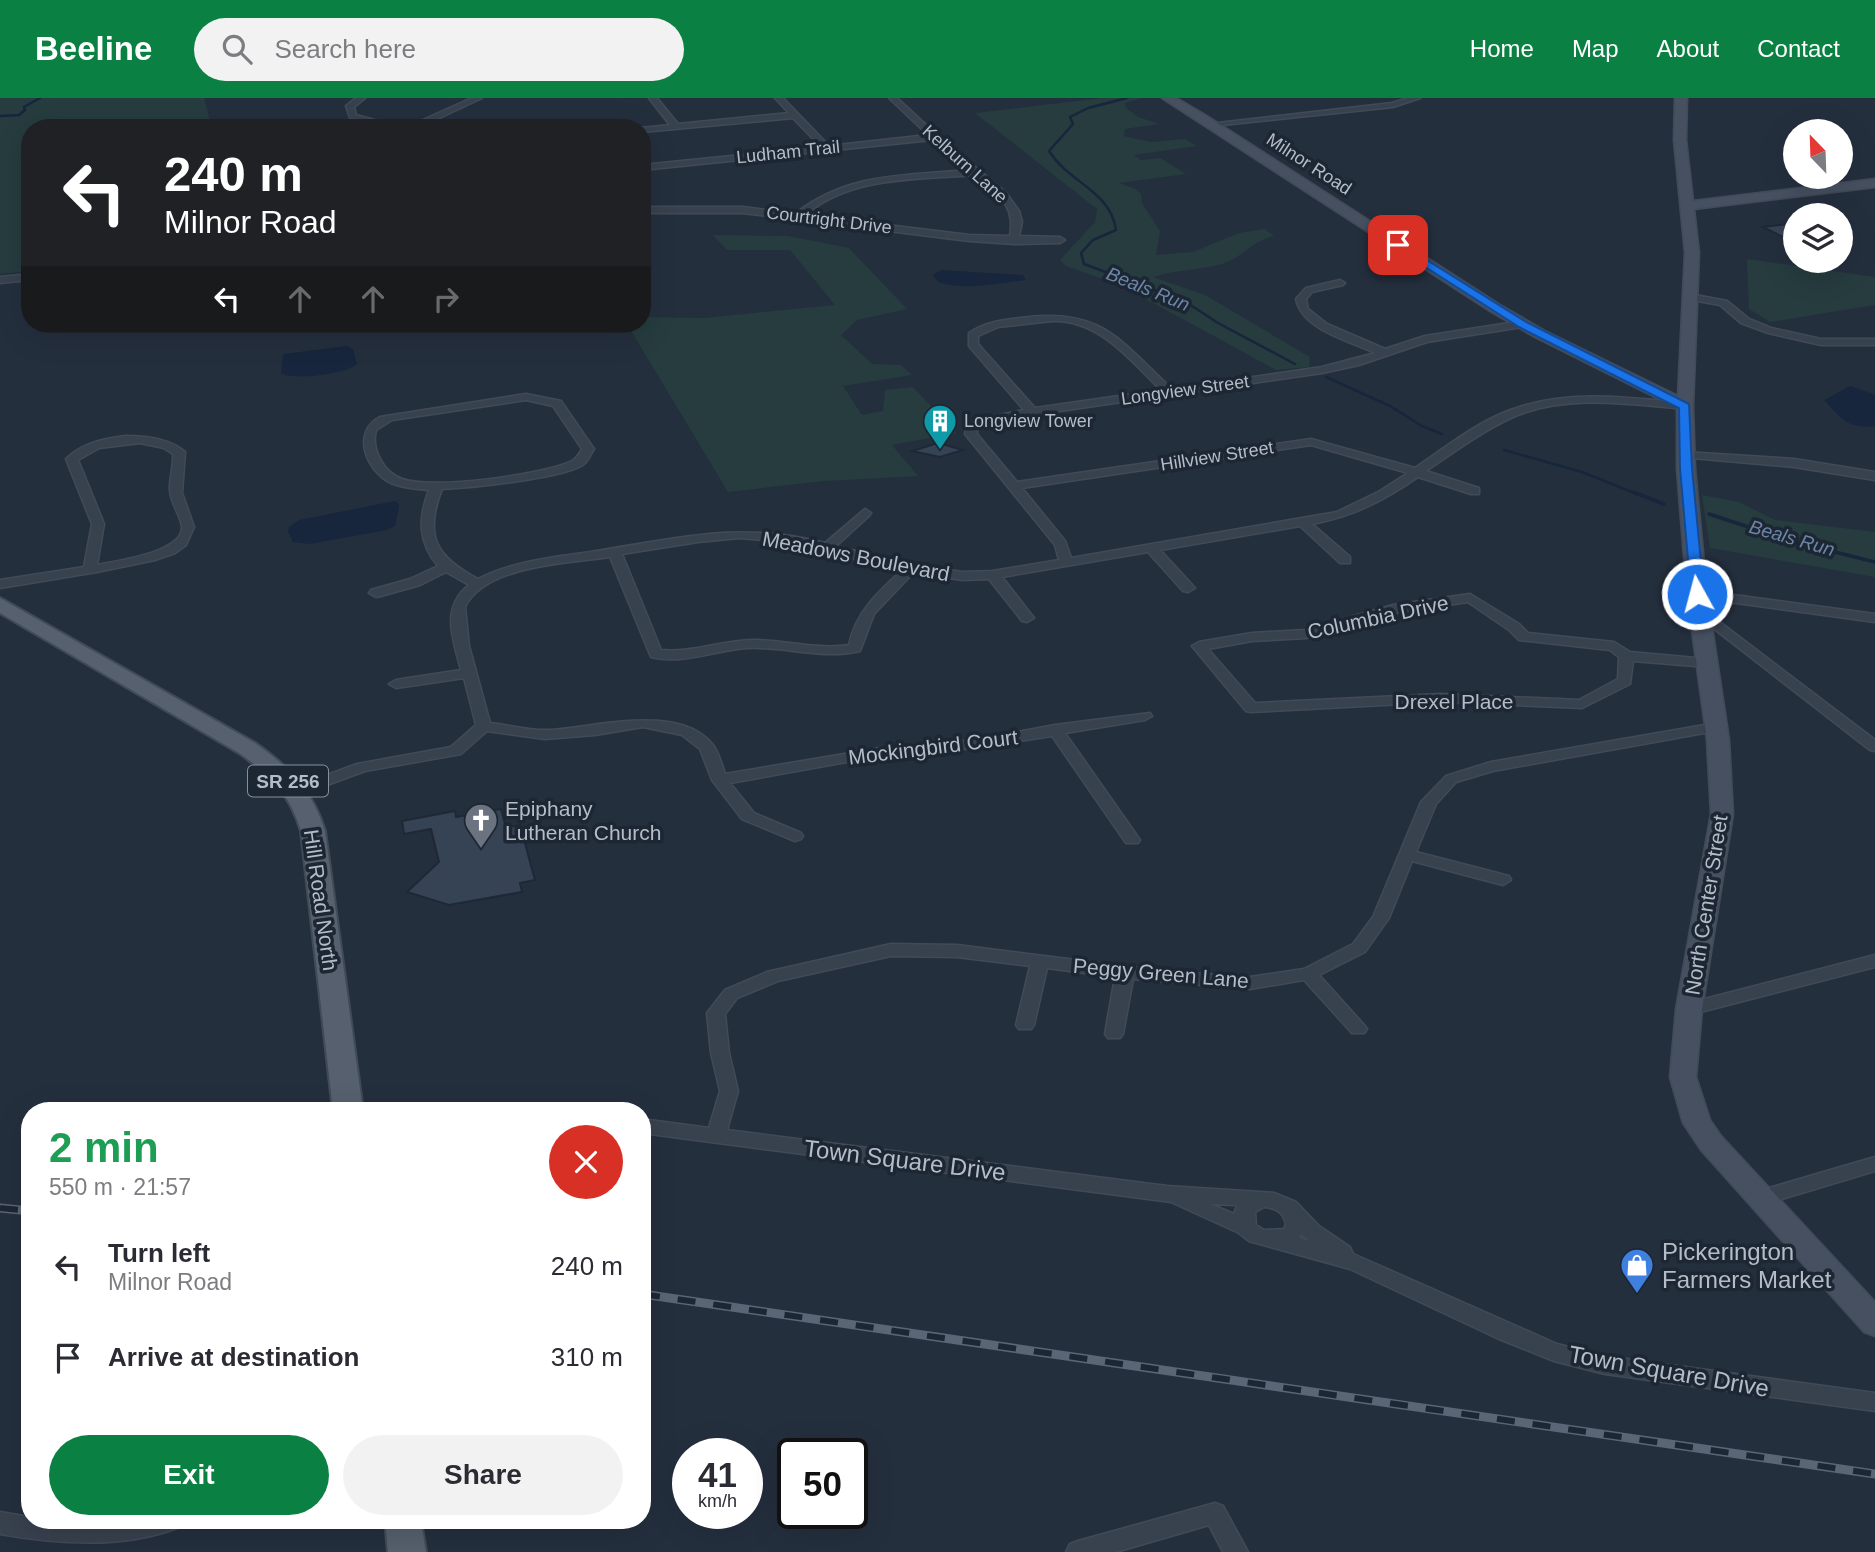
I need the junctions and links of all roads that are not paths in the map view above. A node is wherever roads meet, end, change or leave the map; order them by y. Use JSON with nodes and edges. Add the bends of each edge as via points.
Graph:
{"nodes":[{"id":1,"x":361,"y":98,"type":"edge"},
{"id":2,"x":478,"y":98,"type":"edge"},
{"id":3,"x":653,"y":98,"type":"edge"},
{"id":4,"x":779,"y":98,"type":"edge"},
{"id":5,"x":893,"y":98,"type":"edge"},
{"id":6,"x":1168,"y":98,"type":"edge"},
{"id":7,"x":1416,"y":98,"type":"edge"},
{"id":8,"x":1681,"y":98,"type":"edge"},
{"id":9,"x":795,"y":115,"type":"junction"},
{"id":10,"x":363,"y":119,"type":"edge"},
{"id":11,"x":430,"y":119,"type":"edge"},
{"id":12,"x":1213,"y":124,"type":"junction"},
{"id":13,"x":676,"y":127,"type":"junction"},
{"id":14,"x":651,"y":129,"type":"edge"},
{"id":15,"x":934,"y":137,"type":"junction"},
{"id":16,"x":827,"y":148,"type":"junction"},
{"id":17,"x":651,"y":167,"type":"edge"},
{"id":18,"x":975,"y":172,"type":"junction"},
{"id":19,"x":1875,"y":183,"type":"edge"},
{"id":20,"x":1687,"y":207,"type":"junction"},
{"id":21,"x":651,"y":210,"type":"edge"},
{"id":22,"x":798,"y":216,"type":"junction"},
{"id":23,"x":1014,"y":240,"type":"junction"},
{"id":24,"x":1060,"y":240,"type":"dead end"},
{"id":25,"x":21,"y":278,"type":"edge"},
{"id":26,"x":0,"y":280,"type":"edge"},
{"id":27,"x":1340,"y":283,"type":"dead end"},
{"id":28,"x":1690,"y":297,"type":"junction"},
{"id":29,"x":1522,"y":324,"type":"junction"},
{"id":30,"x":958,"y":332,"type":"dead end"},
{"id":31,"x":973,"y":335,"type":"junction"},
{"id":32,"x":1875,"y":342,"type":"edge"},
{"id":33,"x":1385,"y":353,"type":"junction"},
{"id":34,"x":1169,"y":392,"type":"junction"},
{"id":35,"x":1685,"y":406,"type":"junction"},
{"id":36,"x":1032,"y":412,"type":"junction"},
{"id":37,"x":1685,"y":455,"type":"junction"},
{"id":38,"x":1417,"y":474,"type":"junction"},
{"id":39,"x":1875,"y":476,"type":"edge"},
{"id":40,"x":436,"y":486,"type":"junction"},
{"id":41,"x":1014,"y":486,"type":"junction"},
{"id":42,"x":1475,"y":491,"type":"dead end"},
{"id":43,"x":865,"y":513,"type":"dead end"},
{"id":44,"x":1303,"y":522,"type":"junction"},
{"id":45,"x":826,"y":548,"type":"junction"},
{"id":46,"x":1151,"y":548,"type":"junction"},
{"id":47,"x":615,"y":552,"type":"junction"},
{"id":48,"x":1345,"y":560,"type":"dead end"},
{"id":49,"x":1066,"y":562,"type":"junction"},
{"id":50,"x":448,"y":566,"type":"junction"},
{"id":51,"x":90,"y":568,"type":"junction"},
{"id":52,"x":910,"y":569,"type":"junction"},
{"id":53,"x":993,"y":575,"type":"junction"},
{"id":54,"x":0,"y":584,"type":"edge"},
{"id":55,"x":479,"y":585,"type":"junction"},
{"id":56,"x":1188,"y":588,"type":"dead end"},
{"id":57,"x":376,"y":593,"type":"dead end"},
{"id":58,"x":1698,"y":602,"type":"junction"},
{"id":59,"x":0,"y":604,"type":"edge"},
{"id":60,"x":1027,"y":618,"type":"dead end"},
{"id":61,"x":1875,"y":618,"type":"edge"},
{"id":62,"x":1626,"y":656,"type":"junction"},
{"id":63,"x":1707,"y":663,"type":"junction"},
{"id":64,"x":471,"y":673,"type":"junction"},
{"id":65,"x":396,"y":684,"type":"dead end"},
{"id":66,"x":1251,"y":708,"type":"joint"},
{"id":67,"x":1145,"y":716,"type":"dead end"},
{"id":68,"x":484,"y":726,"type":"junction"},
{"id":69,"x":1716,"y":727,"type":"junction"},
{"id":70,"x":1055,"y":729,"type":"junction"},
{"id":71,"x":1875,"y":747,"type":"edge"},
{"id":72,"x":720,"y":780,"type":"junction"},
{"id":73,"x":297,"y":791,"type":"junction"},
{"id":74,"x":795,"y":836,"type":"dead end"},
{"id":75,"x":1132,"y":840,"type":"dead end"},
{"id":76,"x":1407,"y":855,"type":"junction"},
{"id":77,"x":1503,"y":880,"type":"dead end"},
{"id":78,"x":1875,"y":961,"type":"edge"},
{"id":79,"x":1040,"y":962,"type":"junction"},
{"id":80,"x":1125,"y":972,"type":"junction"},
{"id":81,"x":1308,"y":974,"type":"junction"},
{"id":82,"x":1689,"y":1009,"type":"junction"},
{"id":83,"x":1025,"y":1025,"type":"dead end"},
{"id":84,"x":1358,"y":1029,"type":"dead end"},
{"id":85,"x":1114,"y":1034,"type":"dead end"},
{"id":86,"x":347,"y":1102,"type":"edge"},
{"id":87,"x":651,"y":1127,"type":"edge"},
{"id":88,"x":716,"y":1135,"type":"junction"},
{"id":89,"x":1875,"y":1164,"type":"edge"},
{"id":90,"x":1167,"y":1194,"type":"junction"},
{"id":91,"x":1759,"y":1198,"type":"junction"},
{"id":92,"x":1262,"y":1199,"type":"junction"},
{"id":93,"x":1293,"y":1212,"type":"junction"},
{"id":94,"x":1245,"y":1227,"type":"junction"},
{"id":95,"x":1277,"y":1239,"type":"junction"},
{"id":96,"x":1356,"y":1263,"type":"junction"},
{"id":97,"x":1870,"y":1313,"type":"edge"},
{"id":98,"x":1875,"y":1402,"type":"edge"},
{"id":99,"x":0,"y":1523,"type":"edge"},
{"id":100,"x":21,"y":1526,"type":"edge"},
{"id":101,"x":40,"y":1529,"type":"edge"},
{"id":102,"x":121,"y":1529,"type":"edge"},
{"id":103,"x":404,"y":1529,"type":"edge"},
{"id":104,"x":407,"y":1552,"type":"edge"},
{"id":105,"x":1078,"y":1552,"type":"edge"},
{"id":106,"x":1236,"y":1552,"type":"edge"}],
"edges":[{"from":1,"to":10,"type":"street","via":[[350,106],[353,116]]},
{"from":2,"to":11,"type":"street"},
{"from":3,"to":13,"type":"street"},
{"from":4,"to":9,"type":"street"},
{"from":5,"to":15,"type":"street","name":"Kelburn Lane"},
{"from":6,"to":12,"type":"main road","name":"Milnor Road"},
{"from":7,"to":12,"type":"street","via":[[1383,106]]},
{"from":8,"to":20,"type":"main road","name":"North Center Street"},
{"from":9,"to":13,"type":"street"},
{"from":9,"to":16,"type":"street"},
{"from":12,"to":29,"type":"main road","name":"Milnor Road"},
{"from":13,"to":14,"type":"street"},
{"from":15,"to":16,"type":"street","name":"Ludham Trail"},
{"from":15,"to":18,"type":"street","name":"Kelburn Lane"},
{"from":16,"to":17,"type":"street","name":"Ludham Trail"},
{"from":18,"to":22,"type":"street","via":[[842,190]]},
{"from":18,"to":23,"type":"street","name":"Kelburn Lane","via":[[1015,211]]},
{"from":19,"to":20,"type":"main road"},
{"from":20,"to":28,"type":"main road","name":"North Center Street"},
{"from":21,"to":22,"type":"street","name":"Courtright Drive","via":[[743,210]]},
{"from":22,"to":23,"type":"street","name":"Courtright Drive"},
{"from":23,"to":24,"type":"street","name":"Courtright Drive"},
{"from":25,"to":26,"type":"street"},
{"from":27,"to":33,"type":"street","via":[[1309,290],[1301,299],[1303,310],[1323,326]]},
{"from":28,"to":32,"type":"street","via":[[1723,303],[1745,321],[1768,330],[1821,342]]},
{"from":28,"to":35,"type":"main road","name":"North Center Street"},
{"from":29,"to":33,"type":"street","name":"Longview Street","via":[[1440,336]]},
{"from":29,"to":35,"type":"main road","name":"Milnor Road"},
{"from":30,"to":31,"type":"street"},
{"from":31,"to":34,"type":"street","via":[[998,324],[1078,317],[1098,327]]},
{"from":31,"to":36,"type":"street","via":[[973,344]]},
{"from":33,"to":34,"type":"street","name":"Longview Street","via":[[1322,370]]},
{"from":34,"to":36,"type":"street","name":"Longview Street"},
{"from":35,"to":37,"type":"main road","name":"North Center Street"},
{"from":35,"to":38,"type":"street","name":"Meadows Boulevard","via":[[1597,400],[1537,406],[1493,423]]},
{"from":36,"to":41,"type":"street","name":"Longview Street","via":[[971,427],[971,434]]},
{"from":37,"to":39,"type":"street","via":[[1794,463]]},
{"from":37,"to":58,"type":"main road","name":"North Center Street"},
{"from":38,"to":41,"type":"street","name":"Hillview Street","via":[[1311,442]]},
{"from":38,"to":42,"type":"street","name":"Hillview Street"},
{"from":38,"to":44,"type":"street","name":"Meadows Boulevard","via":[[1368,505]]},
{"from":40,"to":40,"type":"street","via":[[561,469],[580,462],[588,449],[557,403],[538,398],[402,414],[375,424],[369,442],[379,469],[402,483]]},
{"from":40,"to":50,"type":"street","via":[[425,523],[441,562]]},
{"from":41,"to":49,"type":"street","name":"Longview Street","via":[[1061,544]]},
{"from":43,"to":45,"type":"street"},
{"from":44,"to":46,"type":"street","name":"Meadows Boulevard"},
{"from":44,"to":48,"type":"street"},
{"from":45,"to":47,"type":"street","name":"Meadows Boulevard","via":[[760,535]]},
{"from":45,"to":52,"type":"street","name":"Meadows Boulevard"},
{"from":46,"to":49,"type":"street","name":"Meadows Boulevard"},
{"from":46,"to":56,"type":"street"},
{"from":47,"to":52,"type":"street","via":[[656,654],[675,657],[757,644],[835,653],[855,648],[857,628],[872,606]]},
{"from":47,"to":55,"type":"street","name":"Meadows Boulevard","via":[[535,565],[499,574]]},
{"from":49,"to":53,"type":"street","name":"Meadows Boulevard"},
{"from":50,"to":55,"type":"street"},
{"from":50,"to":57,"type":"street"},
{"from":51,"to":51,"type":"street","via":[[154,557],[182,542],[188,527],[178,507],[179,452],[169,444],[145,438],[102,444],[72,459],[98,524]]},
{"from":51,"to":54,"type":"street"},
{"from":52,"to":53,"type":"street","name":"Meadows Boulevard","via":[[972,577]]},
{"from":53,"to":60,"type":"street"},
{"from":55,"to":64,"type":"street","name":"Meadows Boulevard","via":[[457,608]]},
{"from":58,"to":61,"type":"street"},
{"from":58,"to":63,"type":"main road","name":"North Center Street"},
{"from":58,"to":71,"type":"street"},
{"from":59,"to":73,"type":"main road","name":"Hill Road North","number":"SR 256","via":[[247,748]]},
{"from":62,"to":63,"type":"street","name":"Columbia Drive"},
{"from":62,"to":66,"type":"street","name":"Drexel Place","via":[[1625,681],[1582,704],[1441,698]]},
{"from":62,"to":66,"type":"street","name":"Columbia Drive","via":[[1614,646],[1524,637],[1470,598],[1393,609],[1306,634],[1199,646]]},
{"from":63,"to":69,"type":"main road","name":"North Center Street"},
{"from":64,"to":65,"type":"street"},
{"from":64,"to":68,"type":"street","name":"Meadows Boulevard"},
{"from":67,"to":70,"type":"street","name":"Mockingbird Court"},
{"from":68,"to":72,"type":"street","via":[[545,735],[643,723],[687,731],[706,747]]},
{"from":68,"to":73,"type":"street","via":[[456,751],[362,767]]},
{"from":69,"to":76,"type":"street","name":"Peggy Green Lane","via":[[1516,762],[1451,779],[1429,802]]},
{"from":69,"to":82,"type":"main road","name":"North Center Street","via":[[1722,814]]},
{"from":70,"to":72,"type":"street","name":"Mockingbird Court","via":[[974,744],[880,752]]},
{"from":70,"to":75,"type":"street"},
{"from":72,"to":74,"type":"street","via":[[748,817]]},
{"from":73,"to":86,"type":"main road","name":"Hill Road North","number":"SR 256","via":[[313,831]]},
{"from":76,"to":77,"type":"street"},
{"from":76,"to":81,"type":"street","name":"Peggy Green Lane","via":[[1381,918],[1359,948]]},
{"from":78,"to":82,"type":"street"},
{"from":79,"to":80,"type":"street","name":"Peggy Green Lane"},
{"from":79,"to":83,"type":"street"},
{"from":79,"to":88,"type":"street","name":"Peggy Green Lane","via":[[957,951],[891,950],[773,976],[732,994],[716,1013],[729,1091]]},
{"from":80,"to":81,"type":"street","name":"Peggy Green Lane","via":[[1250,983]]},
{"from":80,"to":85,"type":"street"},
{"from":81,"to":84,"type":"street"},
{"from":82,"to":91,"type":"main road","name":"North Center Street","via":[[1683,1077],[1689,1103],[1711,1143]]},
{"from":87,"to":88,"type":"street","name":"Town Square Drive"},
{"from":88,"to":90,"type":"street","name":"Town Square Drive"},
{"from":89,"to":91,"type":"street"},
{"from":90,"to":92,"type":"street","name":"Town Square Drive"},
{"from":90,"to":94,"type":"street","name":"Town Square Drive"},
{"from":91,"to":97,"type":"main road","name":"North Center Street"},
{"from":92,"to":93,"type":"street","name":"Town Square Drive","via":[[1279,1201]]},
{"from":92,"to":94,"type":"street","via":[[1246,1207],[1242,1216]]},
{"from":93,"to":95,"type":"street","via":[[1294,1229]]},
{"from":93,"to":96,"type":"street","name":"Town Square Drive","via":[[1312,1232]]},
{"from":94,"to":95,"type":"street","name":"Town Square Drive","via":[[1263,1238]]},
{"from":95,"to":96,"type":"street","name":"Town Square Drive"},
{"from":96,"to":98,"type":"street","name":"Town Square Drive","via":[[1554,1352],[1605,1365]]},
{"from":99,"to":100,"type":"street"},
{"from":101,"to":102,"type":"street"},
{"from":103,"to":104,"type":"main road"},
{"from":105,"to":106,"type":"street","via":[[1215,1513]]}]}
